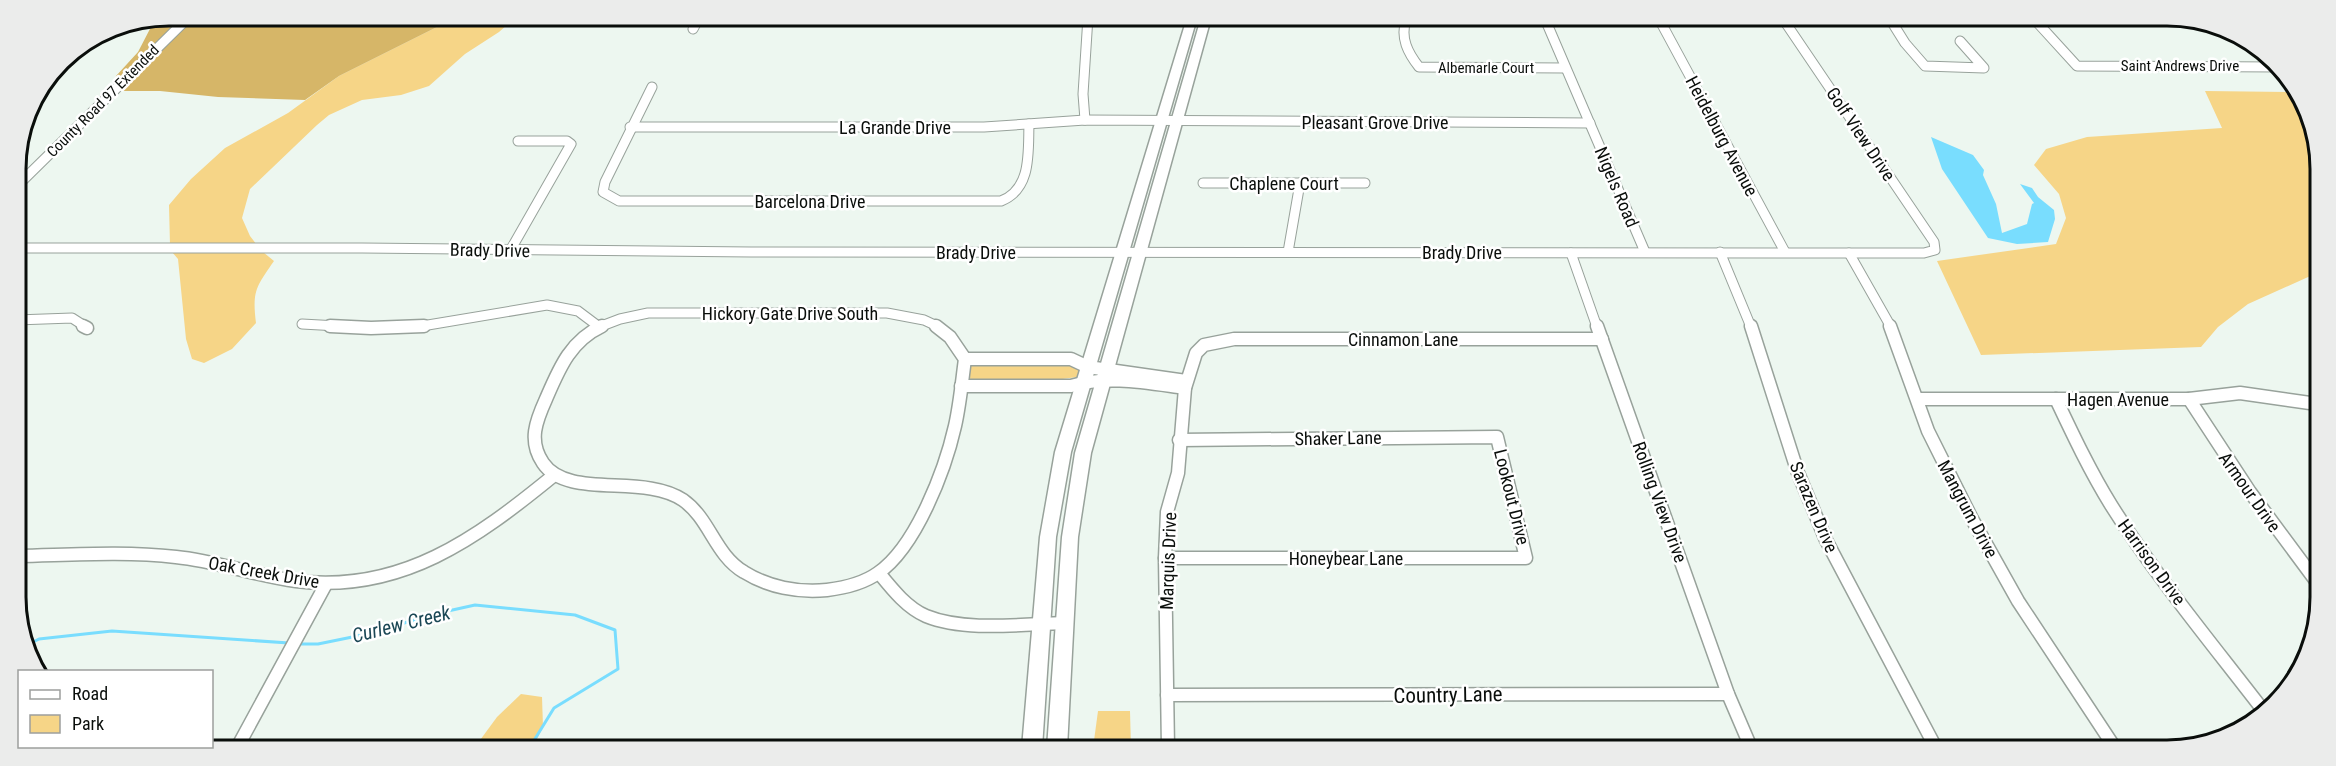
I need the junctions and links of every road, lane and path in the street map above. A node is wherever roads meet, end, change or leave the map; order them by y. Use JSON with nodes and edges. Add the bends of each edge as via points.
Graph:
{"nodes":[{"id":1,"x":180,"y":26,"type":"edge"},
{"id":2,"x":695,"y":26,"type":"edge"},
{"id":3,"x":1087,"y":26,"type":"edge"},
{"id":4,"x":1189,"y":26,"type":"edge"},
{"id":5,"x":1204,"y":26,"type":"edge"},
{"id":6,"x":1403,"y":26,"type":"edge"},
{"id":7,"x":1548,"y":26,"type":"edge"},
{"id":8,"x":1663,"y":26,"type":"edge"},
{"id":9,"x":1788,"y":26,"type":"edge"},
{"id":10,"x":1894,"y":26,"type":"edge"},
{"id":11,"x":2040,"y":26,"type":"edge"},
{"id":12,"x":693,"y":29,"type":"dead end"},
{"id":13,"x":1960,"y":40,"type":"dead end"},
{"id":14,"x":2269,"y":67,"type":"edge"},
{"id":15,"x":1565,"y":68,"type":"junction"},
{"id":16,"x":652,"y":87,"type":"dead end"},
{"id":17,"x":1085,"y":120,"type":"junction"},
{"id":18,"x":1160,"y":121,"type":"junction"},
{"id":19,"x":1175,"y":122,"type":"junction"},
{"id":20,"x":1590,"y":123,"type":"junction"},
{"id":21,"x":1029,"y":124,"type":"junction"},
{"id":22,"x":630,"y":127,"type":"junction"},
{"id":23,"x":518,"y":141,"type":"dead end"},
{"id":24,"x":26,"y":177,"type":"edge"},
{"id":25,"x":1203,"y":183,"type":"dead end"},
{"id":26,"x":1300,"y":183,"type":"junction"},
{"id":27,"x":1365,"y":183,"type":"dead end"},
{"id":28,"x":26,"y":248,"type":"edge"},
{"id":29,"x":511,"y":249,"type":"junction"},
{"id":30,"x":1935,"y":250,"type":"joint"},
{"id":31,"x":1121,"y":252,"type":"junction"},
{"id":32,"x":1139,"y":252,"type":"junction"},
{"id":33,"x":1288,"y":252,"type":"junction"},
{"id":34,"x":1645,"y":252,"type":"junction"},
{"id":35,"x":1720,"y":252,"type":"junction"},
{"id":36,"x":1785,"y":252,"type":"junction"},
{"id":37,"x":1570,"y":253,"type":"junction"},
{"id":38,"x":1849,"y":253,"type":"junction"},
{"id":39,"x":26,"y":320,"type":"edge"},
{"id":40,"x":303,"y":324,"type":"dead end"},
{"id":41,"x":598,"y":326,"type":"junction"},
{"id":42,"x":87,"y":328,"type":"dead end"},
{"id":43,"x":1602,"y":339,"type":"junction"},
{"id":44,"x":1204,"y":345,"type":"joint"},
{"id":45,"x":965,"y":359,"type":"junction"},
{"id":46,"x":1094,"y":375,"type":"junction"},
{"id":47,"x":1186,"y":384,"type":"junction"},
{"id":48,"x":961,"y":386,"type":"junction"},
{"id":49,"x":1918,"y":399,"type":"junction"},
{"id":50,"x":2056,"y":399,"type":"junction"},
{"id":51,"x":2189,"y":399,"type":"junction"},
{"id":52,"x":2310,"y":403,"type":"edge"},
{"id":53,"x":1497,"y":437,"type":"joint"},
{"id":54,"x":1179,"y":440,"type":"junction"},
{"id":55,"x":553,"y":476,"type":"junction"},
{"id":56,"x":26,"y":556,"type":"edge"},
{"id":57,"x":1165,"y":558,"type":"junction"},
{"id":58,"x":1526,"y":558,"type":"joint"},
{"id":59,"x":879,"y":573,"type":"junction"},
{"id":60,"x":2310,"y":573,"type":"edge"},
{"id":61,"x":327,"y":584,"type":"junction"},
{"id":62,"x":1040,"y":623,"type":"junction"},
{"id":63,"x":1064,"y":623,"type":"junction"},
{"id":64,"x":1728,"y":694,"type":"junction"},
{"id":65,"x":1167,"y":695,"type":"junction"},
{"id":66,"x":2260,"y":707,"type":"edge"},
{"id":67,"x":1748,"y":740,"type":"edge"},
{"id":68,"x":1932,"y":740,"type":"edge"},
{"id":69,"x":2110,"y":740,"type":"edge"},
{"id":70,"x":241,"y":741,"type":"edge"},
{"id":71,"x":1032,"y":741,"type":"edge"},
{"id":72,"x":1057,"y":741,"type":"edge"},
{"id":73,"x":1168,"y":741,"type":"edge"}],
"edges":[{"from":1,"to":24,"type":"street","name":"County Road 97 Extended"},
{"from":2,"to":12,"type":"street"},
{"from":3,"to":17,"type":"street"},
{"from":4,"to":18,"type":"main road"},
{"from":5,"to":19,"type":"main road"},
{"from":6,"to":15,"type":"street","name":"Albemarle Court","via":[[1405,45],[1419,67]]},
{"from":7,"to":15,"type":"street","name":"Nigels Road"},
{"from":8,"to":36,"type":"street","name":"Heidelburg Avenue"},
{"from":9,"to":30,"type":"street","name":"Golf View Drive","via":[[1934,242]]},
{"from":10,"to":13,"type":"street","via":[[1925,66],[1984,68]]},
{"from":11,"to":14,"type":"street","name":"Saint Andrews Drive","via":[[2077,66]]},
{"from":15,"to":20,"type":"street","name":"Nigels Road"},
{"from":16,"to":22,"type":"street"},
{"from":17,"to":18,"type":"street","name":"La Grande Drive"},
{"from":17,"to":21,"type":"street","name":"La Grande Drive"},
{"from":18,"to":19,"type":"street","name":"Pleasant Grove Drive"},
{"from":18,"to":31,"type":"main road"},
{"from":19,"to":20,"type":"street","name":"Pleasant Grove Drive"},
{"from":19,"to":32,"type":"main road"},
{"from":20,"to":34,"type":"street","name":"Nigels Road"},
{"from":21,"to":22,"type":"street","name":"La Grande Drive"},
{"from":21,"to":22,"type":"street","name":"Barcelona Drive","via":[[1021,189],[1008,200],[993,201],[619,201],[603,192]]},
{"from":23,"to":29,"type":"street","via":[[571,144]]},
{"from":25,"to":26,"type":"street","name":"Chaplene Court"},
{"from":26,"to":27,"type":"street","name":"Chaplene Court"},
{"from":26,"to":33,"type":"street"},
{"from":28,"to":29,"type":"street","name":"Brady Drive"},
{"from":29,"to":31,"type":"street","name":"Brady Drive"},
{"from":30,"to":38,"type":"street","name":"Brady Drive"},
{"from":31,"to":32,"type":"street","name":"Brady Drive"},
{"from":31,"to":46,"type":"main road"},
{"from":32,"to":33,"type":"street","name":"Brady Drive"},
{"from":32,"to":46,"type":"main road"},
{"from":33,"to":37,"type":"street","name":"Brady Drive"},
{"from":34,"to":35,"type":"street","name":"Brady Drive"},
{"from":34,"to":37,"type":"street","name":"Brady Drive"},
{"from":35,"to":36,"type":"street","name":"Brady Drive"},
{"from":35,"to":68,"type":"street","name":"Sarazen Drive","via":[[1753,331],[1795,464],[1826,540]]},
{"from":36,"to":38,"type":"street","name":"Brady Drive"},
{"from":37,"to":43,"type":"street","name":"Rolling View Drive"},
{"from":38,"to":49,"type":"street","name":"Mangrum Drive","via":[[1891,327]]},
{"from":39,"to":42,"type":"street","via":[[72,318]]},
{"from":40,"to":41,"type":"street","via":[[422,327],[556,304],[586,314]]},
{"from":41,"to":45,"type":"street","name":"Hickory Gate Drive South","via":[[648,313],[887,312],[920,317],[939,326],[955,341]]},
{"from":41,"to":55,"type":"street","via":[[568,352],[535,426],[534,448]]},
{"from":43,"to":44,"type":"street","name":"Cinnamon Lane","via":[[1234,339]]},
{"from":43,"to":64,"type":"street","name":"Rolling View Drive"},
{"from":44,"to":47,"type":"street","name":"Marquis Drive","via":[[1196,353]]},
{"from":45,"to":46,"type":"street","via":[[1071,358]]},
{"from":45,"to":48,"type":"street"},
{"from":46,"to":47,"type":"street","via":[[1120,381]]},
{"from":46,"to":48,"type":"street","via":[[1071,386]]},
{"from":46,"to":62,"type":"main road","via":[[1063,452],[1054,493]]},
{"from":46,"to":63,"type":"main road","via":[[1070,537]]},
{"from":47,"to":54,"type":"street","name":"Marquis Drive"},
{"from":48,"to":59,"type":"street","via":[[951,443],[939,476],[901,550]]},
{"from":49,"to":50,"type":"street","name":"Hagen Avenue"},
{"from":49,"to":69,"type":"street","name":"Mangrum Drive","via":[[1932,439],[1972,519]]},
{"from":50,"to":51,"type":"street","name":"Hagen Avenue"},
{"from":50,"to":66,"type":"street","name":"Harrison Drive","via":[[2077,446],[2111,505]]},
{"from":51,"to":52,"type":"street","name":"Hagen Avenue","via":[[2240,393]]},
{"from":51,"to":60,"type":"street","name":"Armour Drive","via":[[2234,471]]},
{"from":53,"to":54,"type":"street","name":"Shaker Lane"},
{"from":53,"to":58,"type":"street","name":"Lookout Drive"},
{"from":54,"to":57,"type":"street","name":"Marquis Drive","via":[[1178,473],[1167,512]]},
{"from":55,"to":59,"type":"street","via":[[587,484],[640,486],[677,496],[703,520],[724,557],[742,572],[787,590],[838,588]]},
{"from":55,"to":61,"type":"street","name":"Oak Creek Drive","via":[[478,536],[433,561],[374,578]]},
{"from":56,"to":61,"type":"street","name":"Oak Creek Drive","via":[[160,555]]},
{"from":57,"to":58,"type":"street","name":"Honeybear Lane"},
{"from":57,"to":65,"type":"street","name":"Marquis Drive"},
{"from":59,"to":62,"type":"street","via":[[898,596],[927,616],[970,624]]},
{"from":61,"to":70,"type":"street"},
{"from":62,"to":63,"type":"street"},
{"from":62,"to":71,"type":"main road"},
{"from":63,"to":72,"type":"main road"},
{"from":64,"to":65,"type":"street","name":"Country Lane"},
{"from":64,"to":67,"type":"street","name":"Rolling View Drive"},
{"from":65,"to":73,"type":"street","name":"Marquis Drive"}]}
